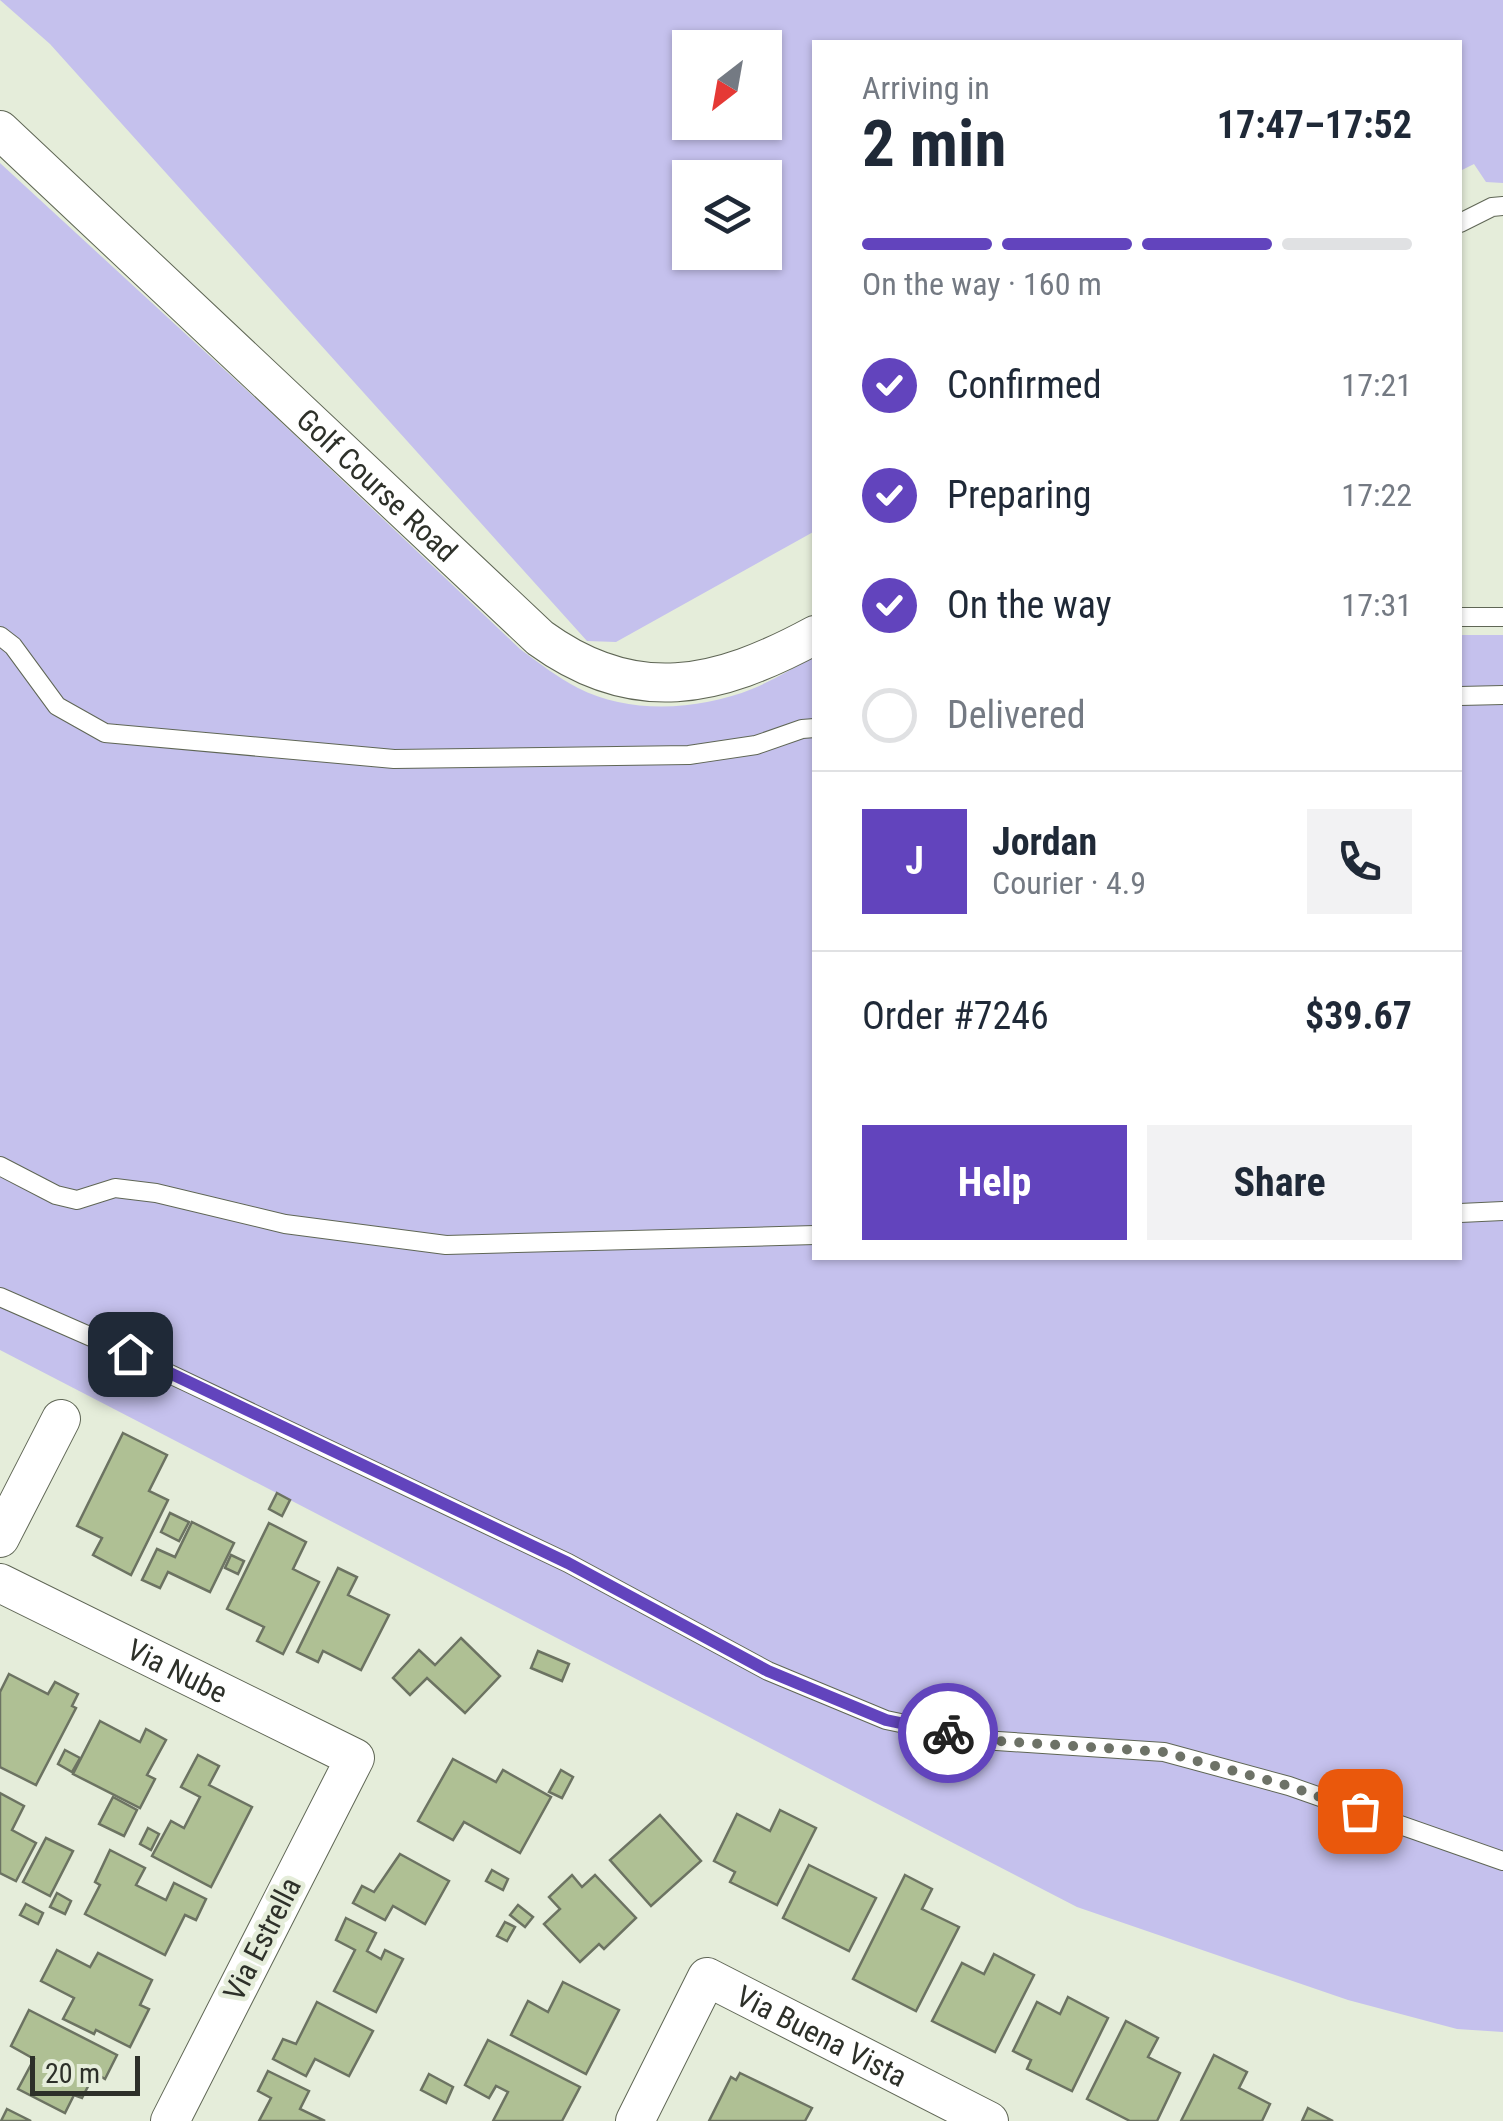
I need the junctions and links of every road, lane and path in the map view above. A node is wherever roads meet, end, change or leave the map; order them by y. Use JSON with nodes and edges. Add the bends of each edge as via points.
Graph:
{"nodes":[{"id":1,"x":0,"y":130,"type":"edge"},
{"id":2,"x":1503,"y":206,"type":"edge"},
{"id":3,"x":1462,"y":222,"type":"edge"},
{"id":4,"x":1462,"y":617,"type":"edge"},
{"id":5,"x":1503,"y":617,"type":"edge"},
{"id":6,"x":0,"y":636,"type":"edge"},
{"id":7,"x":812,"y":636,"type":"edge"},
{"id":8,"x":1503,"y":694,"type":"edge"},
{"id":9,"x":1462,"y":696,"type":"edge"},
{"id":10,"x":812,"y":728,"type":"edge"},
{"id":11,"x":0,"y":1166,"type":"edge"},
{"id":12,"x":1503,"y":1211,"type":"edge"},
{"id":13,"x":1462,"y":1213,"type":"edge"},
{"id":14,"x":812,"y":1235,"type":"edge"},
{"id":15,"x":0,"y":1297,"type":"edge"},
{"id":16,"x":61,"y":1420,"type":"dead end"},
{"id":17,"x":0,"y":1538,"type":"edge"},
{"id":18,"x":0,"y":1583,"type":"edge"},
{"id":19,"x":355,"y":1758,"type":"joint"},
{"id":20,"x":1503,"y":1862,"type":"edge"},
{"id":21,"x":170,"y":2121,"type":"edge"},
{"id":22,"x":635,"y":2121,"type":"edge"},
{"id":23,"x":989,"y":2121,"type":"edge"}],
"edges":[{"from":1,"to":7,"type":"street","name":"Golf Course Road","via":[[568,658],[636,682],[691,682]]},
{"from":2,"to":3,"type":"lane"},
{"from":4,"to":5,"type":"lane"},
{"from":6,"to":10,"type":"lane","via":[[57,706],[105,733],[394,760],[689,755]]},
{"from":8,"to":9,"type":"lane"},
{"from":11,"to":14,"type":"lane","via":[[77,1200],[115,1188],[286,1224],[446,1245]]},
{"from":12,"to":13,"type":"lane"},
{"from":15,"to":20,"type":"lane","via":[[568,1563],[768,1671],[886,1720],[982,1740],[1164,1752],[1289,1786]]},
{"from":16,"to":17,"type":"street"},
{"from":18,"to":19,"type":"street","name":"Via Nube"},
{"from":19,"to":21,"type":"street","name":"Via Estrella"},
{"from":22,"to":23,"type":"street","name":"Via Buena Vista","via":[[708,1978]]}]}
